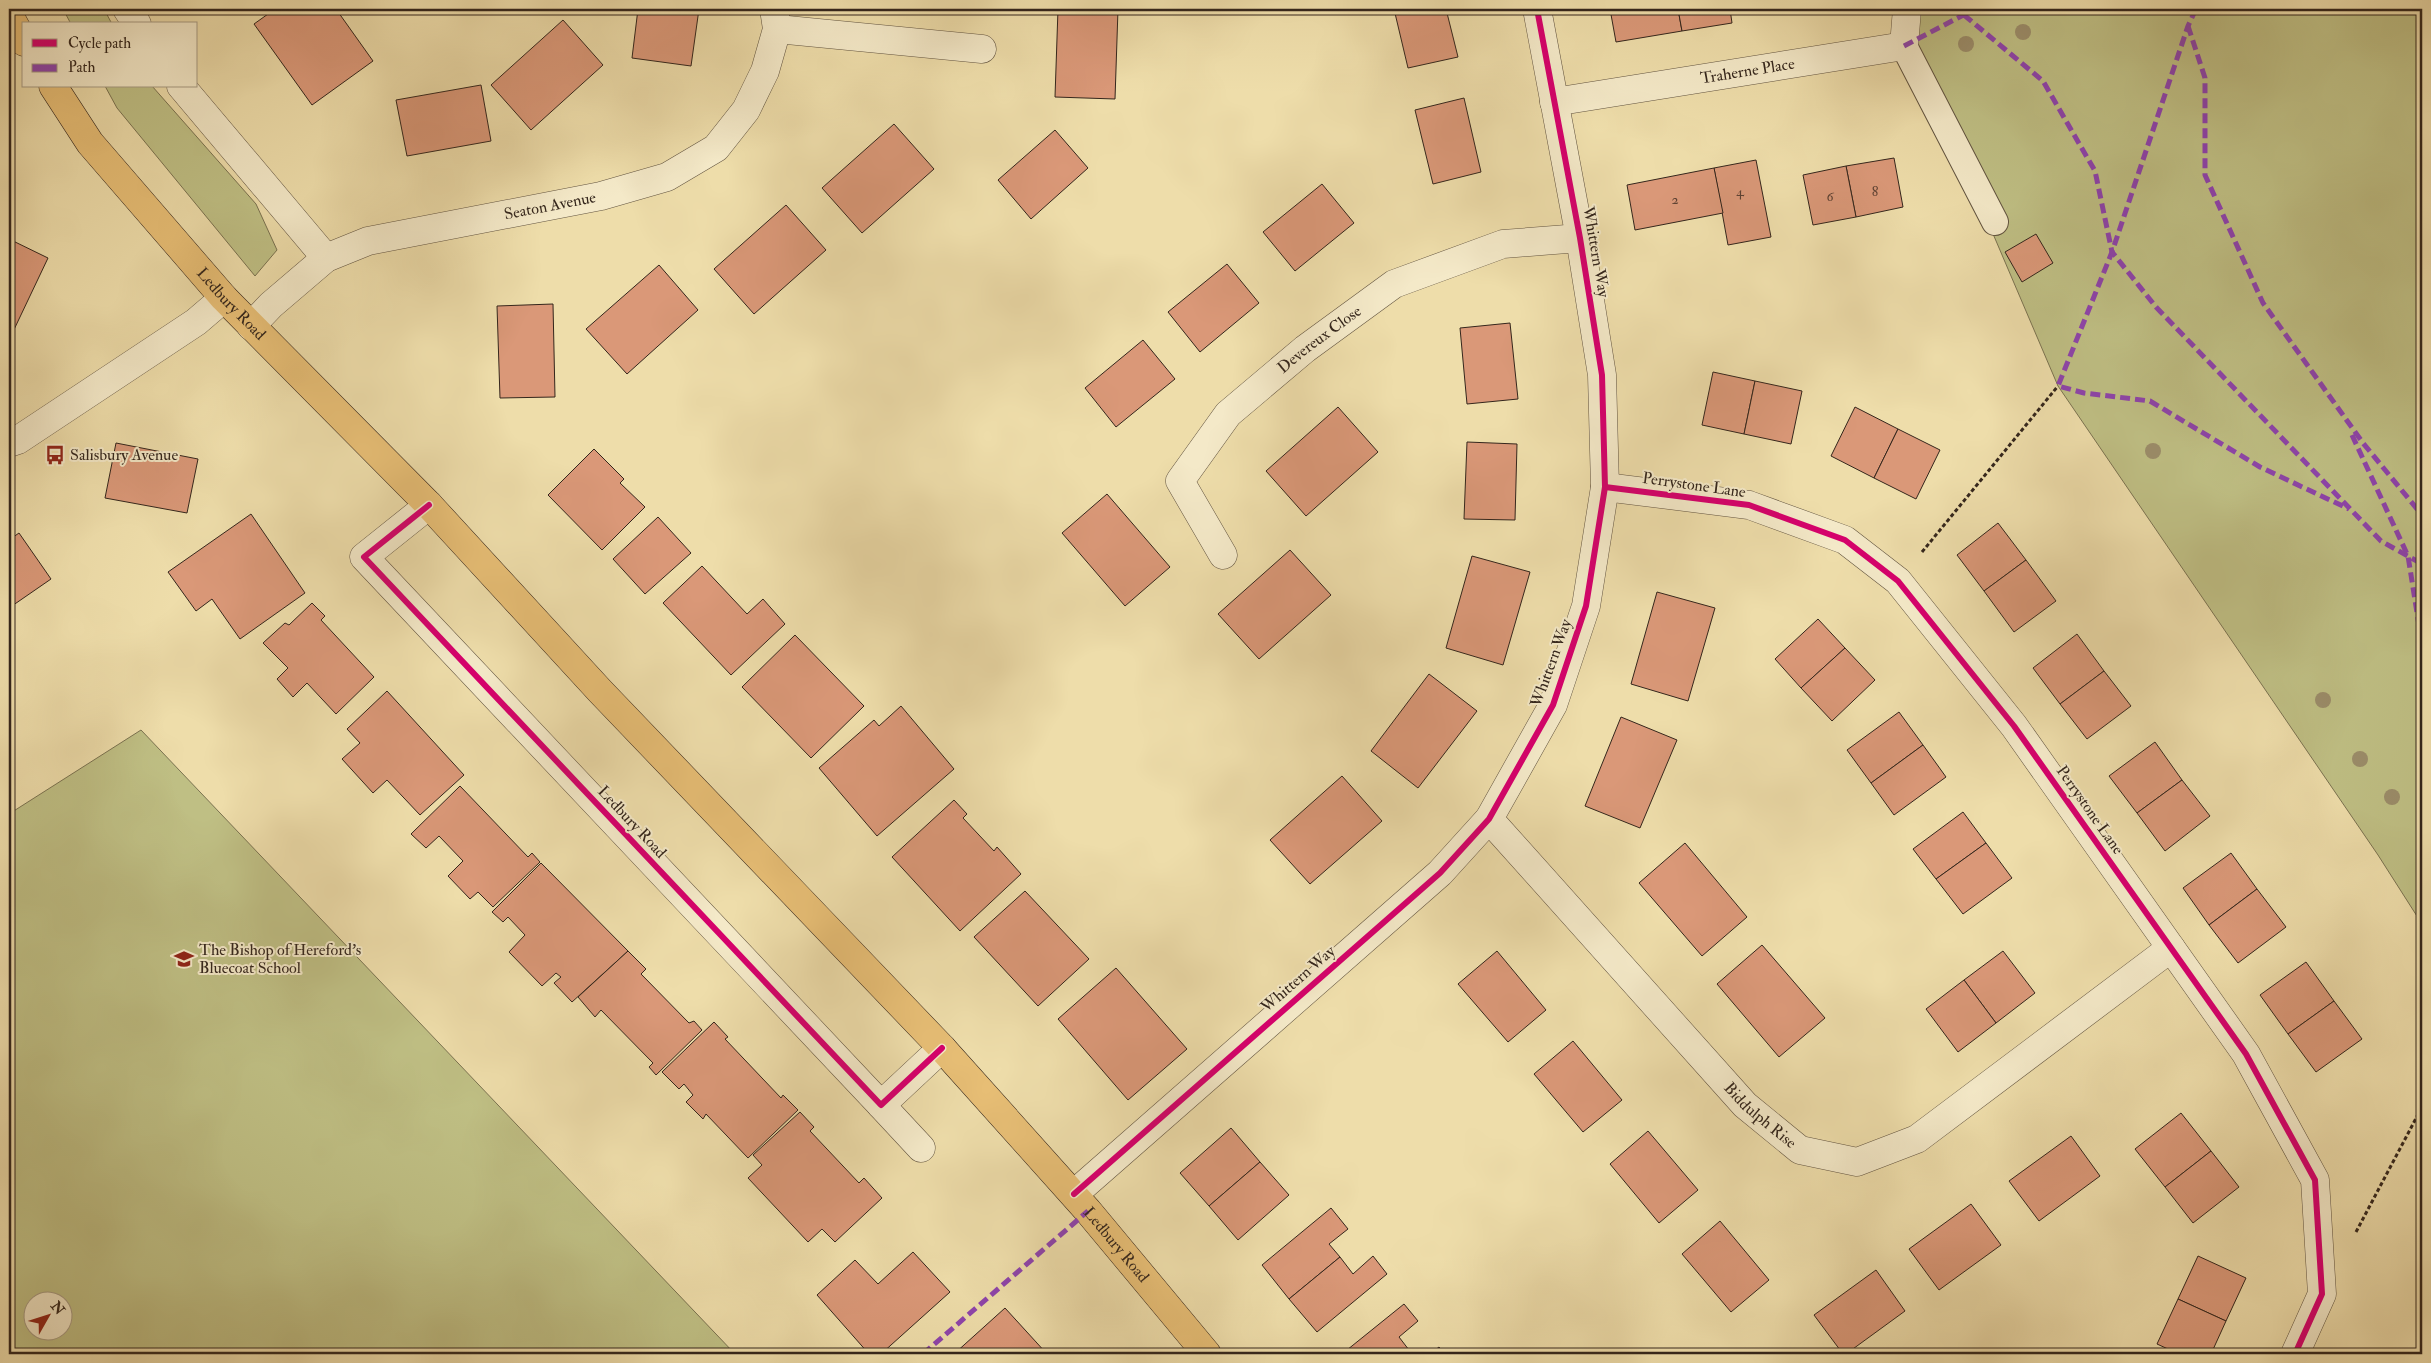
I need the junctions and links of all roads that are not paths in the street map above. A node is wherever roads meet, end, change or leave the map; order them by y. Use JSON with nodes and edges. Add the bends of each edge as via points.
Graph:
{"nodes":[{"id":1,"x":127,"y":9,"type":"edge"},
{"id":2,"x":1537,"y":9,"type":"edge"},
{"id":3,"x":1907,"y":9,"type":"edge"},
{"id":4,"x":775,"y":19,"type":"edge"},
{"id":5,"x":136,"y":22,"type":"edge"},
{"id":6,"x":1904,"y":46,"type":"junction"},
{"id":7,"x":982,"y":49,"type":"dead end"},
{"id":8,"x":54,"y":88,"type":"edge"},
{"id":9,"x":183,"y":88,"type":"edge"},
{"id":10,"x":1554,"y":102,"type":"junction"},
{"id":11,"x":1995,"y":222,"type":"dead end"},
{"id":12,"x":1580,"y":238,"type":"junction"},
{"id":13,"x":326,"y":258,"type":"junction"},
{"id":14,"x":224,"y":298,"type":"junction"},
{"id":15,"x":251,"y":326,"type":"junction"},
{"id":16,"x":9,"y":443,"type":"edge"},
{"id":17,"x":1604,"y":487,"type":"junction"},
{"id":18,"x":428,"y":505,"type":"junction"},
{"id":19,"x":1223,"y":555,"type":"dead end"},
{"id":20,"x":1489,"y":819,"type":"junction"},
{"id":21,"x":2171,"y":948,"type":"junction"},
{"id":22,"x":942,"y":1048,"type":"junction"},
{"id":23,"x":881,"y":1105,"type":"junction"},
{"id":24,"x":921,"y":1148,"type":"dead end"},
{"id":25,"x":1074,"y":1194,"type":"junction"},
{"id":26,"x":1207,"y":1354,"type":"edge"},
{"id":27,"x":2294,"y":1354,"type":"edge"}],
"edges":[{"from":1,"to":5,"type":"street"},
{"from":2,"to":10,"type":"street","name":"Whittern Way"},
{"from":3,"to":6,"type":"street"},
{"from":4,"to":7,"type":"street"},
{"from":4,"to":13,"type":"street","name":"Seaton Avenue","via":[[765,71],[746,110],[716,148],[667,176],[601,196],[368,240]]},
{"from":6,"to":10,"type":"street","name":"Traherne Place"},
{"from":6,"to":11,"type":"lane"},
{"from":8,"to":14,"type":"highway","name":"Ledbury Road","via":[[90,143]]},
{"from":9,"to":13,"type":"street"},
{"from":10,"to":12,"type":"street","name":"Whittern Way"},
{"from":12,"to":17,"type":"street","name":"Whittern Way","via":[[1602,375]]},
{"from":12,"to":19,"type":"street","name":"Devereux Close","via":[[1503,244],[1394,284],[1305,349],[1228,414],[1180,481]]},
{"from":13,"to":15,"type":"street","name":"Seaton Avenue"},
{"from":14,"to":15,"type":"highway","name":"Ledbury Road"},
{"from":14,"to":16,"type":"street","via":[[196,322]]},
{"from":15,"to":18,"type":"highway","name":"Ledbury Road"},
{"from":17,"to":20,"type":"street","name":"Whittern Way","via":[[1586,606],[1554,705]]},
{"from":17,"to":21,"type":"street","name":"Perrystone Lane","via":[[1749,505],[1845,540],[1898,581],[2014,726]]},
{"from":18,"to":22,"type":"highway","name":"Ledbury Road","via":[[600,691]]},
{"from":18,"to":23,"type":"street","name":"Ledbury Road","via":[[364,557]]},
{"from":20,"to":21,"type":"street","name":"Biddulph Rise","via":[[1745,1105],[1800,1150],[1857,1162],[1917,1139]]},
{"from":20,"to":25,"type":"street","name":"Whittern Way","via":[[1440,874]]},
{"from":21,"to":27,"type":"street","name":"Perrystone Lane","via":[[2246,1054],[2315,1180],[2322,1294]]},
{"from":22,"to":23,"type":"street"},
{"from":22,"to":25,"type":"highway","name":"Ledbury Road"},
{"from":23,"to":24,"type":"street","name":"Ledbury Road"},
{"from":25,"to":26,"type":"highway","name":"Ledbury Road"}]}
